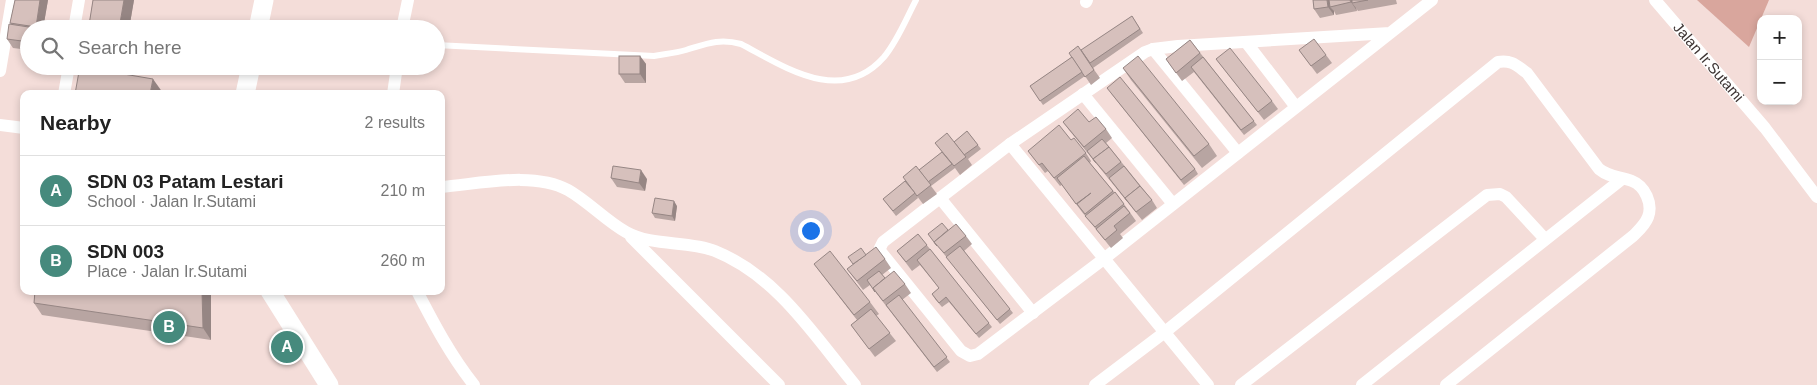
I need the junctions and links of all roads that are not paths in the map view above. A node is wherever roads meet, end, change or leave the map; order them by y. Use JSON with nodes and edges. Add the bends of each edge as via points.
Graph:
{"nodes":[{"id":1,"x":12,"y":0,"type":"edge"},
{"id":2,"x":79,"y":0,"type":"edge"},
{"id":3,"x":264,"y":0,"type":"edge"},
{"id":4,"x":408,"y":0,"type":"edge"},
{"id":5,"x":916,"y":0,"type":"edge"},
{"id":6,"x":1432,"y":0,"type":"edge"},
{"id":7,"x":1654,"y":0,"type":"edge"},
{"id":8,"x":76,"y":20,"type":"edge"},
{"id":9,"x":260,"y":20,"type":"edge"},
{"id":10,"x":404,"y":20,"type":"edge"},
{"id":11,"x":1390,"y":33,"type":"junction"},
{"id":12,"x":1246,"y":42,"type":"junction"},
{"id":13,"x":445,"y":45,"type":"edge"},
{"id":14,"x":1153,"y":49,"type":"junction"},
{"id":15,"x":0,"y":71,"type":"edge"},
{"id":16,"x":67,"y":75,"type":"edge"},
{"id":17,"x":249,"y":75,"type":"edge"},
{"id":18,"x":396,"y":75,"type":"edge"},
{"id":19,"x":65,"y":90,"type":"edge"},
{"id":20,"x":246,"y":90,"type":"edge"},
{"id":21,"x":394,"y":90,"type":"edge"},
{"id":22,"x":1083,"y":94,"type":"junction"},
{"id":23,"x":1296,"y":107,"type":"junction"},
{"id":24,"x":0,"y":125,"type":"edge"},
{"id":25,"x":20,"y":128,"type":"edge"},
{"id":26,"x":1010,"y":144,"type":"junction"},
{"id":27,"x":1238,"y":153,"type":"junction"},
{"id":28,"x":1622,"y":178,"type":"junction"},
{"id":29,"x":445,"y":187,"type":"edge"},
{"id":30,"x":1817,"y":197,"type":"edge"},
{"id":31,"x":940,"y":198,"type":"junction"},
{"id":32,"x":1173,"y":204,"type":"junction"},
{"id":33,"x":626,"y":232,"type":"junction"},
{"id":34,"x":1545,"y":239,"type":"junction"},
{"id":35,"x":1105,"y":258,"type":"junction"},
{"id":36,"x":273,"y":295,"type":"edge"},
{"id":37,"x":419,"y":295,"type":"edge"},
{"id":38,"x":1033,"y":313,"type":"junction"},
{"id":39,"x":1165,"y":332,"type":"junction"},
{"id":40,"x":329,"y":385,"type":"edge"},
{"id":41,"x":474,"y":385,"type":"edge"},
{"id":42,"x":779,"y":385,"type":"edge"},
{"id":43,"x":855,"y":385,"type":"edge"},
{"id":44,"x":1095,"y":385,"type":"edge"},
{"id":45,"x":1208,"y":385,"type":"edge"},
{"id":46,"x":1241,"y":385,"type":"edge"},
{"id":47,"x":1362,"y":385,"type":"edge"},
{"id":48,"x":1446,"y":385,"type":"edge"}],
"edges":[{"from":1,"to":15,"type":"street"},
{"from":2,"to":8,"type":"street"},
{"from":3,"to":9,"type":"street"},
{"from":4,"to":10,"type":"street"},
{"from":5,"to":13,"type":"lane","via":[[883,58],[859,76],[844,81],[824,81],[807,76],[729,41],[654,56]]},
{"from":6,"to":11,"type":"street"},
{"from":7,"to":30,"type":"street","name":"Jalan Ir.Sutami","via":[[1765,128]]},
{"from":11,"to":12,"type":"street"},
{"from":11,"to":23,"type":"street"},
{"from":12,"to":14,"type":"street"},
{"from":12,"to":23,"type":"street"},
{"from":14,"to":22,"type":"street"},
{"from":14,"to":27,"type":"street"},
{"from":16,"to":19,"type":"street"},
{"from":17,"to":20,"type":"street"},
{"from":18,"to":21,"type":"street"},
{"from":22,"to":26,"type":"street"},
{"from":22,"to":32,"type":"street"},
{"from":23,"to":27,"type":"street"},
{"from":24,"to":25,"type":"street"},
{"from":26,"to":31,"type":"street"},
{"from":26,"to":35,"type":"street"},
{"from":27,"to":32,"type":"street"},
{"from":28,"to":34,"type":"street"},
{"from":28,"to":39,"type":"street","via":[[1606,175],[1599,169],[1527,73],[1507,61],[1498,62]]},
{"from":28,"to":48,"type":"street","via":[[1643,187],[1647,195],[1649,216],[1644,224]]},
{"from":29,"to":33,"type":"street","via":[[530,180],[550,183],[585,201]]},
{"from":31,"to":38,"type":"street"},
{"from":31,"to":38,"type":"street","via":[[883,242],[881,252],[965,354],[978,354]]},
{"from":32,"to":35,"type":"street"},
{"from":33,"to":42,"type":"street"},
{"from":33,"to":43,"type":"street","via":[[646,240],[713,250],[737,261],[783,296]]},
{"from":34,"to":46,"type":"street","via":[[1506,197],[1487,195]]},
{"from":34,"to":47,"type":"street"},
{"from":35,"to":38,"type":"street"},
{"from":35,"to":39,"type":"street"},
{"from":36,"to":40,"type":"street"},
{"from":37,"to":41,"type":"street","via":[[458,366]]},
{"from":39,"to":44,"type":"street"},
{"from":39,"to":45,"type":"street"}]}
